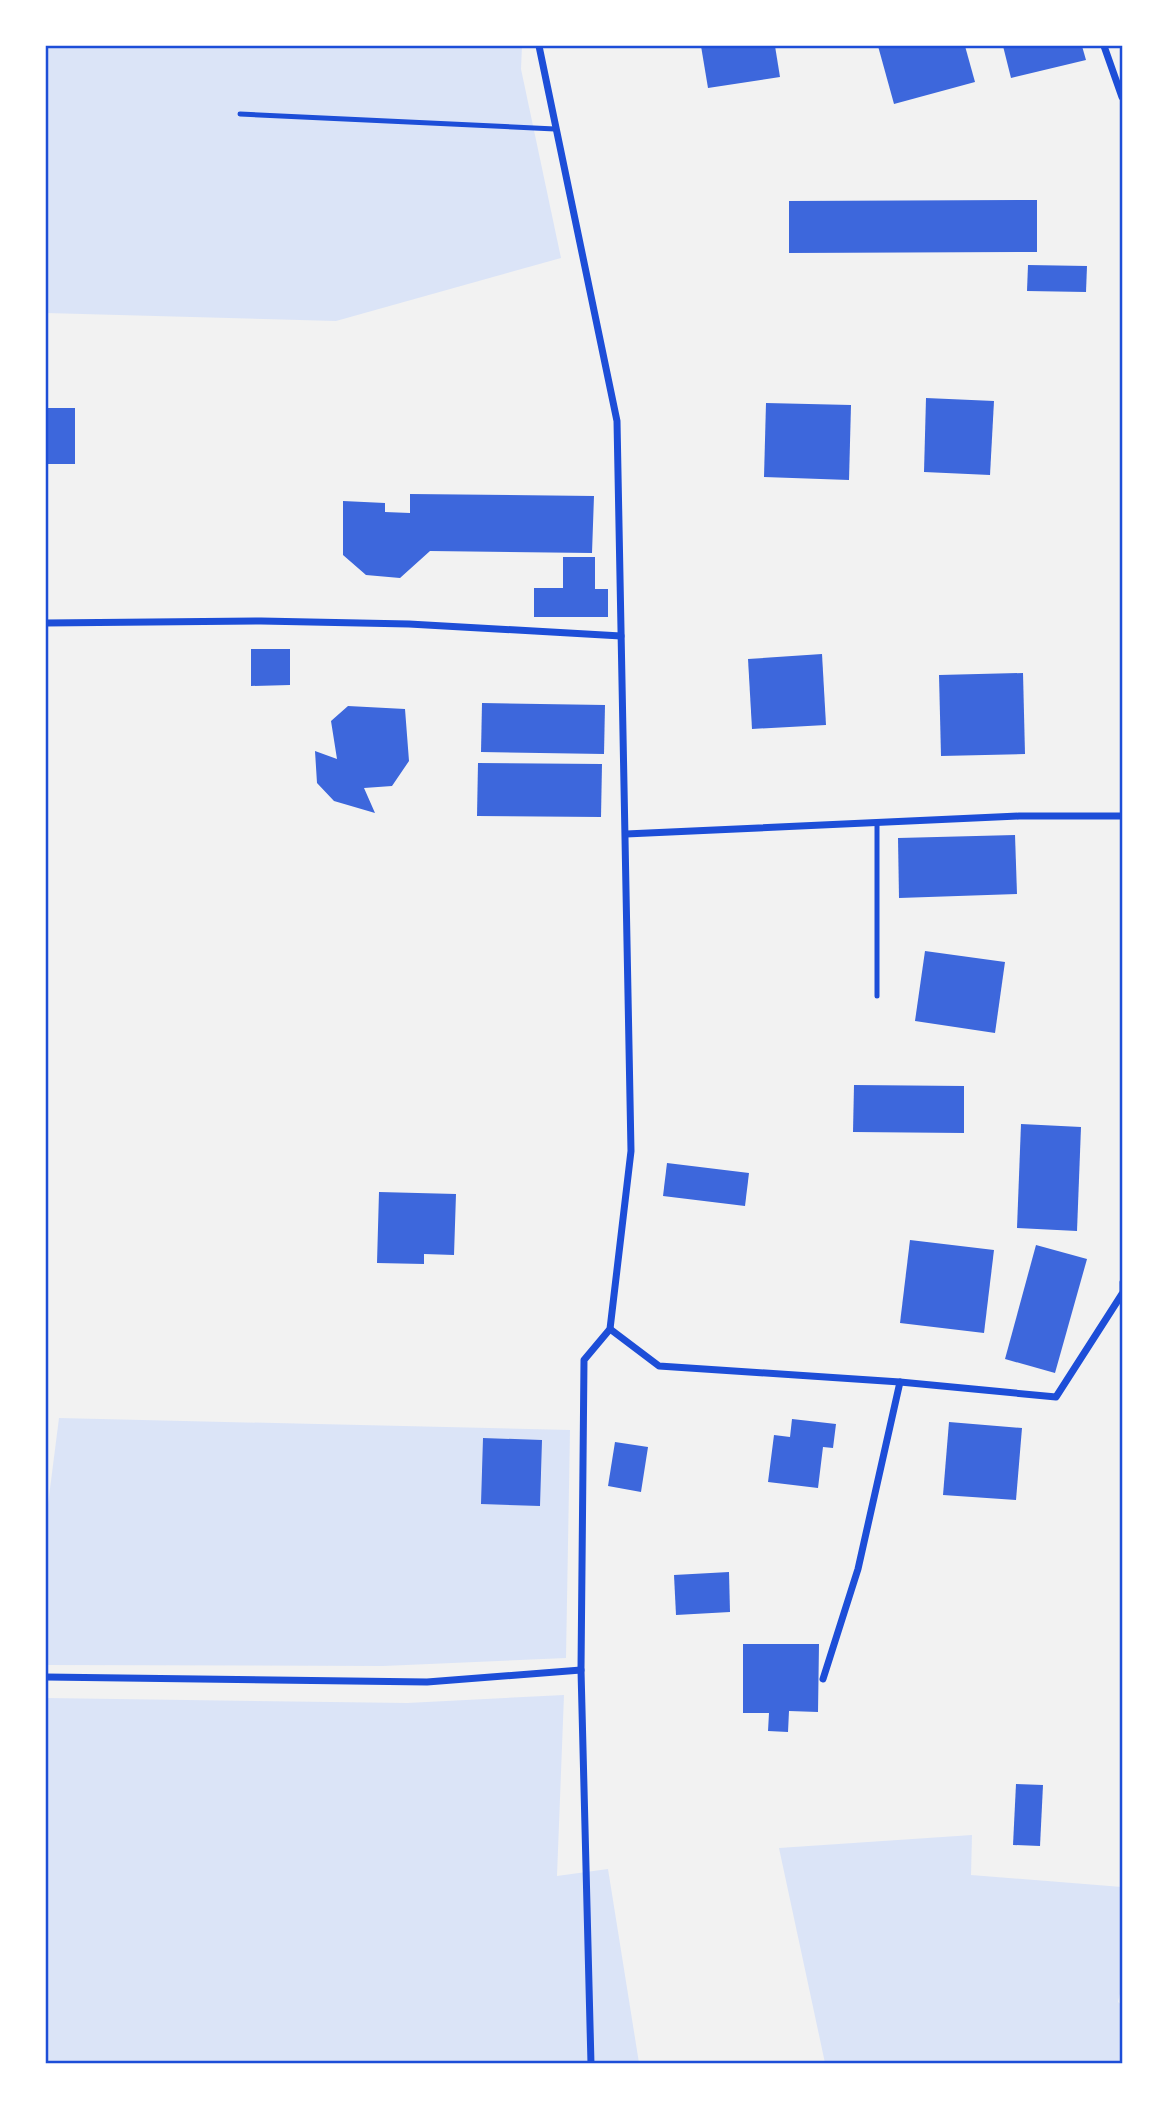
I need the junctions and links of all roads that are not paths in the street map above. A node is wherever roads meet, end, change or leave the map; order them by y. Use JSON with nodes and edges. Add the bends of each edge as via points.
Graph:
{"nodes":[{"id":1,"x":539,"y":46,"type":"edge"},
{"id":2,"x":1104,"y":46,"type":"edge"},
{"id":3,"x":1122,"y":97,"type":"edge"},
{"id":4,"x":240,"y":114,"type":"dead end"},
{"id":5,"x":555,"y":129,"type":"junction"},
{"id":6,"x":46,"y":623,"type":"edge"},
{"id":7,"x":621,"y":636,"type":"junction"},
{"id":8,"x":1122,"y":816,"type":"edge"},
{"id":9,"x":877,"y":823,"type":"junction"},
{"id":10,"x":626,"y":834,"type":"junction"},
{"id":11,"x":877,"y":996,"type":"dead end"},
{"id":12,"x":1122,"y":1282,"type":"edge"},
{"id":13,"x":1122,"y":1294,"type":"edge"},
{"id":14,"x":610,"y":1329,"type":"junction"},
{"id":15,"x":900,"y":1382,"type":"junction"},
{"id":16,"x":581,"y":1670,"type":"junction"},
{"id":17,"x":46,"y":1677,"type":"edge"},
{"id":18,"x":823,"y":1679,"type":"dead end"},
{"id":19,"x":591,"y":2063,"type":"edge"}],
"edges":[{"from":1,"to":5,"type":"street"},
{"from":2,"to":3,"type":"street"},
{"from":4,"to":5,"type":"lane"},
{"from":5,"to":7,"type":"street","via":[[617,421]]},
{"from":6,"to":7,"type":"street","via":[[396,624]]},
{"from":7,"to":10,"type":"street"},
{"from":8,"to":9,"type":"street"},
{"from":9,"to":10,"type":"street"},
{"from":9,"to":11,"type":"lane"},
{"from":10,"to":14,"type":"street","via":[[631,1151]]},
{"from":12,"to":13,"type":"lane"},
{"from":13,"to":15,"type":"street","via":[[1056,1397]]},
{"from":14,"to":15,"type":"street","via":[[659,1366]]},
{"from":14,"to":16,"type":"street","via":[[584,1360]]},
{"from":15,"to":18,"type":"street","via":[[858,1569]]},
{"from":16,"to":17,"type":"street","via":[[427,1682]]},
{"from":16,"to":19,"type":"street"}]}
